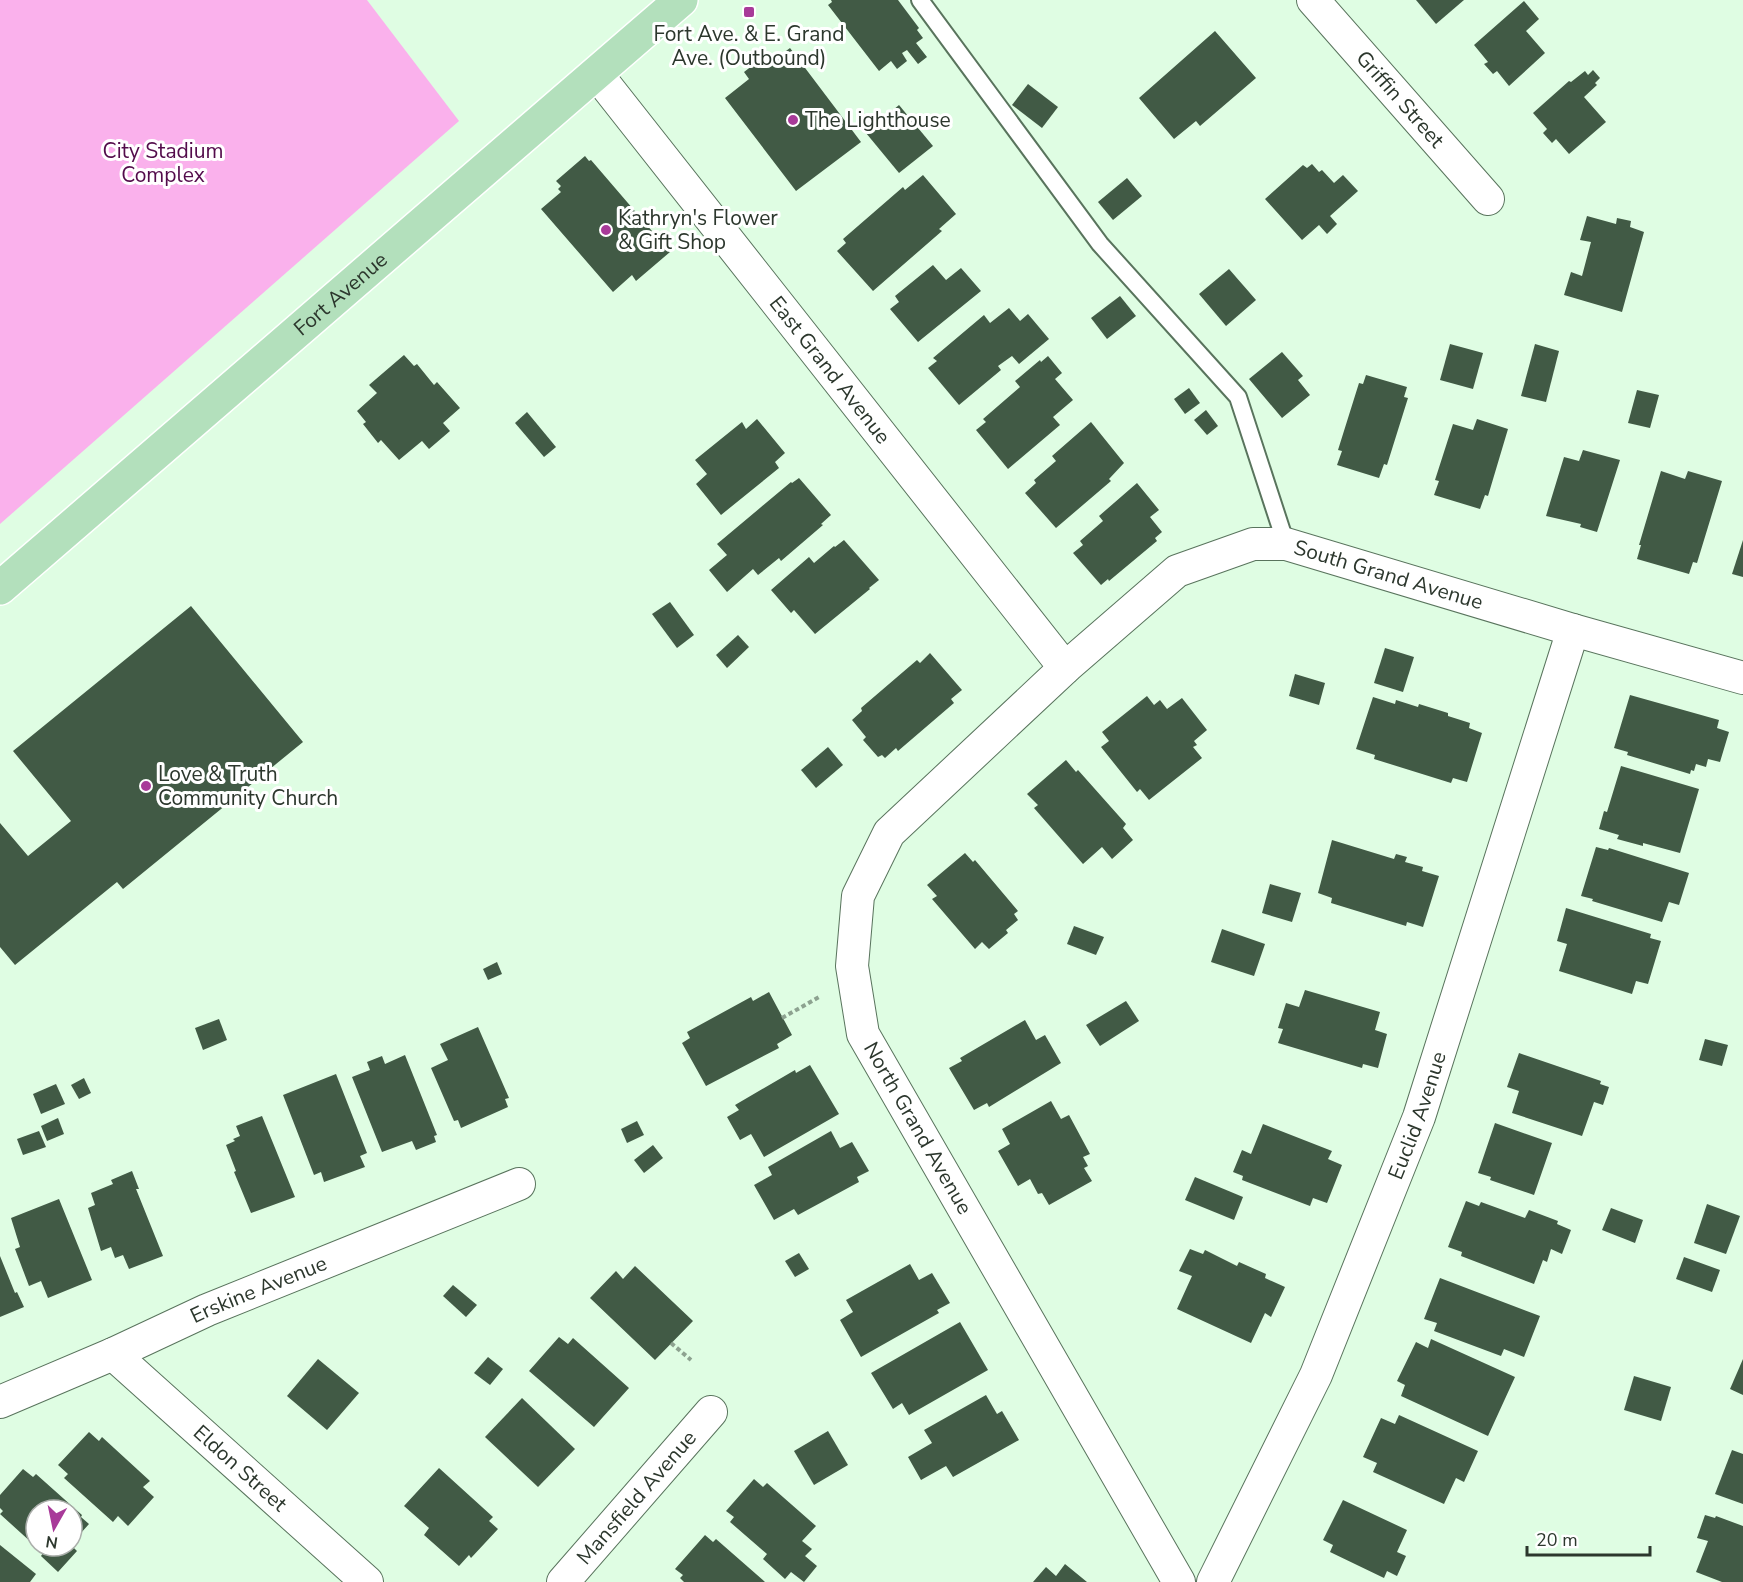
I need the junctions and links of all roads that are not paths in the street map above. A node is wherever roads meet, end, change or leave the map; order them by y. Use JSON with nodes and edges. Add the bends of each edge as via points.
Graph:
{"nodes":[{"id":1,"x":681,"y":0,"type":"edge"},
{"id":2,"x":921,"y":0,"type":"edge"},
{"id":3,"x":1313,"y":0,"type":"edge"},
{"id":4,"x":596,"y":73,"type":"junction"},
{"id":5,"x":1488,"y":199,"type":"dead end"},
{"id":6,"x":1286,"y":544,"type":"junction"},
{"id":7,"x":0,"y":588,"type":"edge"},
{"id":8,"x":1574,"y":630,"type":"junction"},
{"id":9,"x":1065,"y":668,"type":"junction"},
{"id":10,"x":1743,"y":678,"type":"edge"},
{"id":11,"x":519,"y":1184,"type":"dead end"},
{"id":12,"x":114,"y":1354,"type":"junction"},
{"id":13,"x":0,"y":1402,"type":"edge"},
{"id":14,"x":711,"y":1412,"type":"dead end"},
{"id":15,"x":367,"y":1582,"type":"edge"},
{"id":16,"x":562,"y":1582,"type":"edge"},
{"id":17,"x":1179,"y":1582,"type":"edge"},
{"id":18,"x":1213,"y":1582,"type":"edge"}],
"edges":[{"from":1,"to":4,"type":"main road","name":"Fort Avenue"},
{"from":2,"to":6,"type":"lane","via":[[1100,244],[1238,397]]},
{"from":3,"to":5,"type":"street","name":"Griffin Street"},
{"from":4,"to":7,"type":"main road","name":"Fort Avenue"},
{"from":4,"to":9,"type":"street","name":"East Grand Avenue"},
{"from":6,"to":8,"type":"street","name":"South Grand Avenue"},
{"from":6,"to":9,"type":"street","name":"South Grand Avenue","via":[[1253,544],[1177,571]]},
{"from":8,"to":10,"type":"street","name":"South Grand Avenue"},
{"from":8,"to":18,"type":"street","name":"Euclid Avenue","via":[[1419,1117],[1316,1375]]},
{"from":9,"to":17,"type":"street","name":"North Grand Avenue","via":[[889,833],[858,896],[852,966],[863,1034]]},
{"from":11,"to":12,"type":"street","name":"Erskine Avenue","via":[[207,1310]]},
{"from":12,"to":13,"type":"street","name":"Erskine Avenue"},
{"from":12,"to":15,"type":"street","name":"Eldon Street"},
{"from":14,"to":16,"type":"street","name":"Mansfield Avenue"}]}
